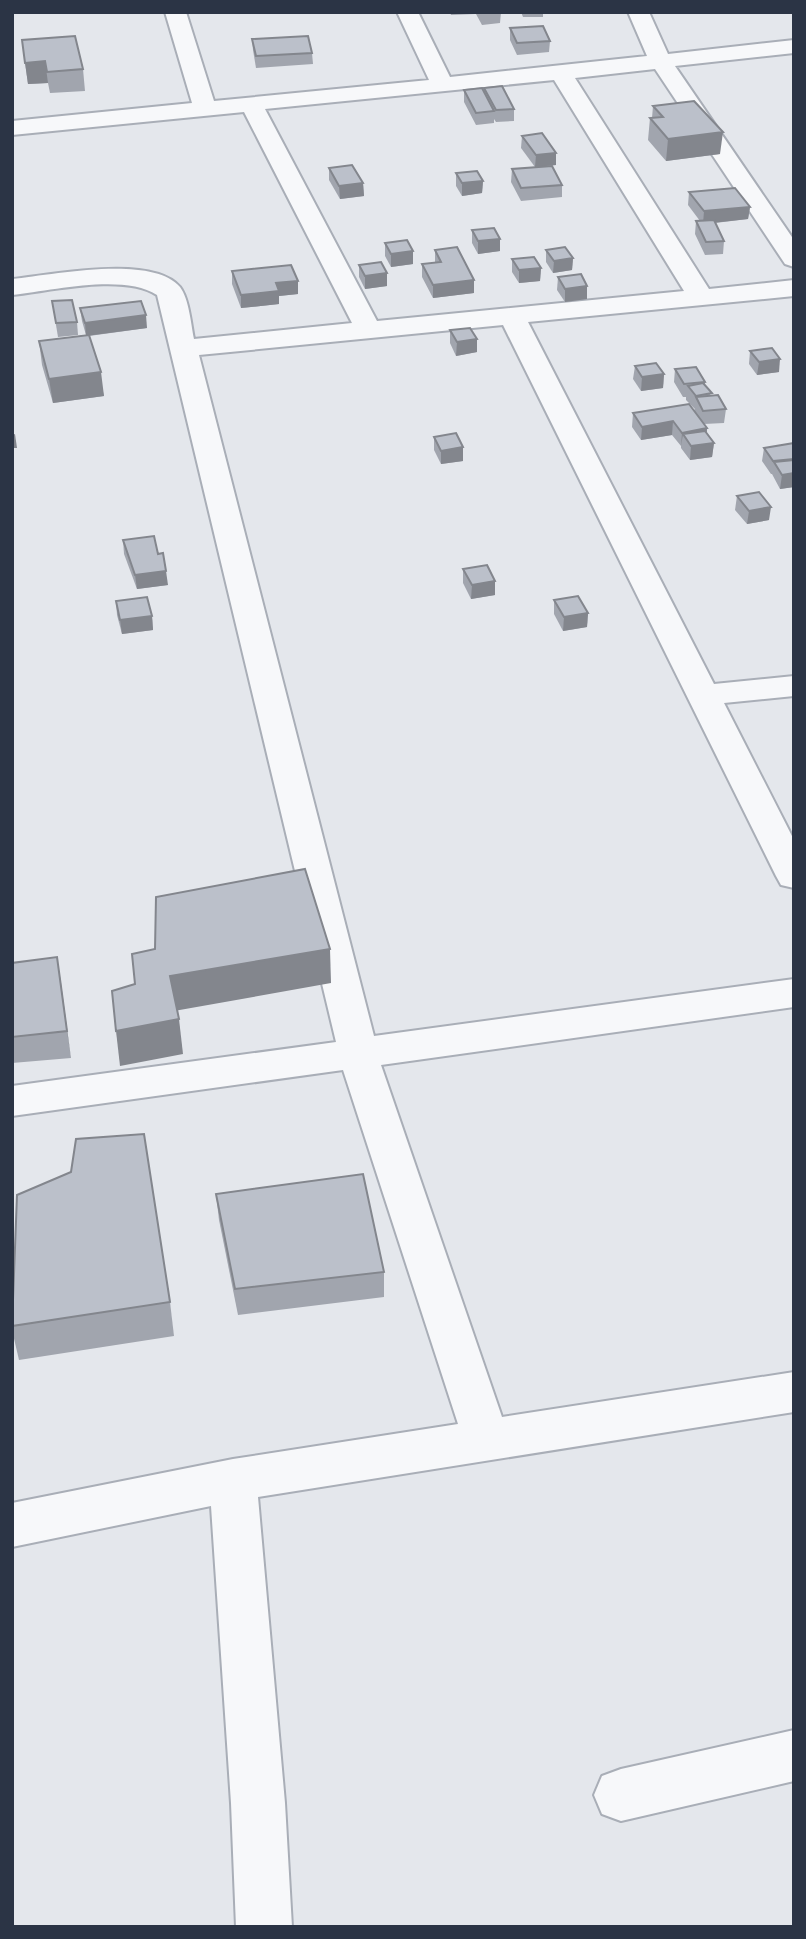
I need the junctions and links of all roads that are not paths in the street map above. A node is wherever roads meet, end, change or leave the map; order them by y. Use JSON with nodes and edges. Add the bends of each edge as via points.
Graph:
{"nodes":[{"id":1,"x":174,"y":12,"type":"edge"},
{"id":2,"x":407,"y":12,"type":"edge"},
{"id":3,"x":638,"y":12,"type":"edge"},
{"id":4,"x":794,"y":46,"type":"edge"},
{"id":5,"x":660,"y":60,"type":"junction"},
{"id":6,"x":561,"y":73,"type":"junction"},
{"id":7,"x":442,"y":84,"type":"junction"},
{"id":8,"x":251,"y":104,"type":"junction"},
{"id":9,"x":205,"y":109,"type":"junction"},
{"id":10,"x":12,"y":128,"type":"edge"},
{"id":11,"x":794,"y":259,"type":"edge"},
{"id":12,"x":12,"y":287,"type":"edge"},
{"id":13,"x":785,"y":296,"type":"edge"},
{"id":14,"x":702,"y":299,"type":"junction"},
{"id":15,"x":512,"y":316,"type":"junction"},
{"id":16,"x":368,"y":328,"type":"junction"},
{"id":17,"x":184,"y":348,"type":"junction"},
{"id":18,"x":794,"y":686,"type":"edge"},
{"id":19,"x":704,"y":695,"type":"junction"},
{"id":20,"x":794,"y":876,"type":"edge"},
{"id":21,"x":794,"y":993,"type":"edge"},
{"id":22,"x":358,"y":1052,"type":"junction"},
{"id":23,"x":12,"y":1101,"type":"edge"},
{"id":24,"x":794,"y":1392,"type":"edge"},
{"id":25,"x":486,"y":1438,"type":"junction"},
{"id":26,"x":233,"y":1480,"type":"junction"},
{"id":27,"x":12,"y":1525,"type":"edge"},
{"id":28,"x":794,"y":1755,"type":"edge"},
{"id":29,"x":621,"y":1795,"type":"dead end"},
{"id":30,"x":264,"y":1927,"type":"edge"}],
"edges":[{"from":1,"to":9,"type":"street"},
{"from":2,"to":7,"type":"street"},
{"from":3,"to":5,"type":"street"},
{"from":4,"to":5,"type":"street"},
{"from":5,"to":6,"type":"street"},
{"from":5,"to":11,"type":"street"},
{"from":6,"to":7,"type":"street"},
{"from":6,"to":14,"type":"street"},
{"from":7,"to":8,"type":"street"},
{"from":8,"to":9,"type":"street"},
{"from":8,"to":16,"type":"street"},
{"from":9,"to":10,"type":"street"},
{"from":12,"to":17,"type":"street","via":[[107,277],[150,279],[169,291]]},
{"from":13,"to":14,"type":"street"},
{"from":14,"to":15,"type":"street"},
{"from":15,"to":16,"type":"street"},
{"from":15,"to":19,"type":"street"},
{"from":16,"to":17,"type":"street"},
{"from":17,"to":22,"type":"street"},
{"from":18,"to":19,"type":"street"},
{"from":19,"to":20,"type":"street"},
{"from":21,"to":22,"type":"street"},
{"from":22,"to":23,"type":"street"},
{"from":22,"to":25,"type":"street"},
{"from":24,"to":25,"type":"street"},
{"from":25,"to":26,"type":"street"},
{"from":26,"to":27,"type":"street"},
{"from":26,"to":30,"type":"street"},
{"from":28,"to":29,"type":"street"}]}
